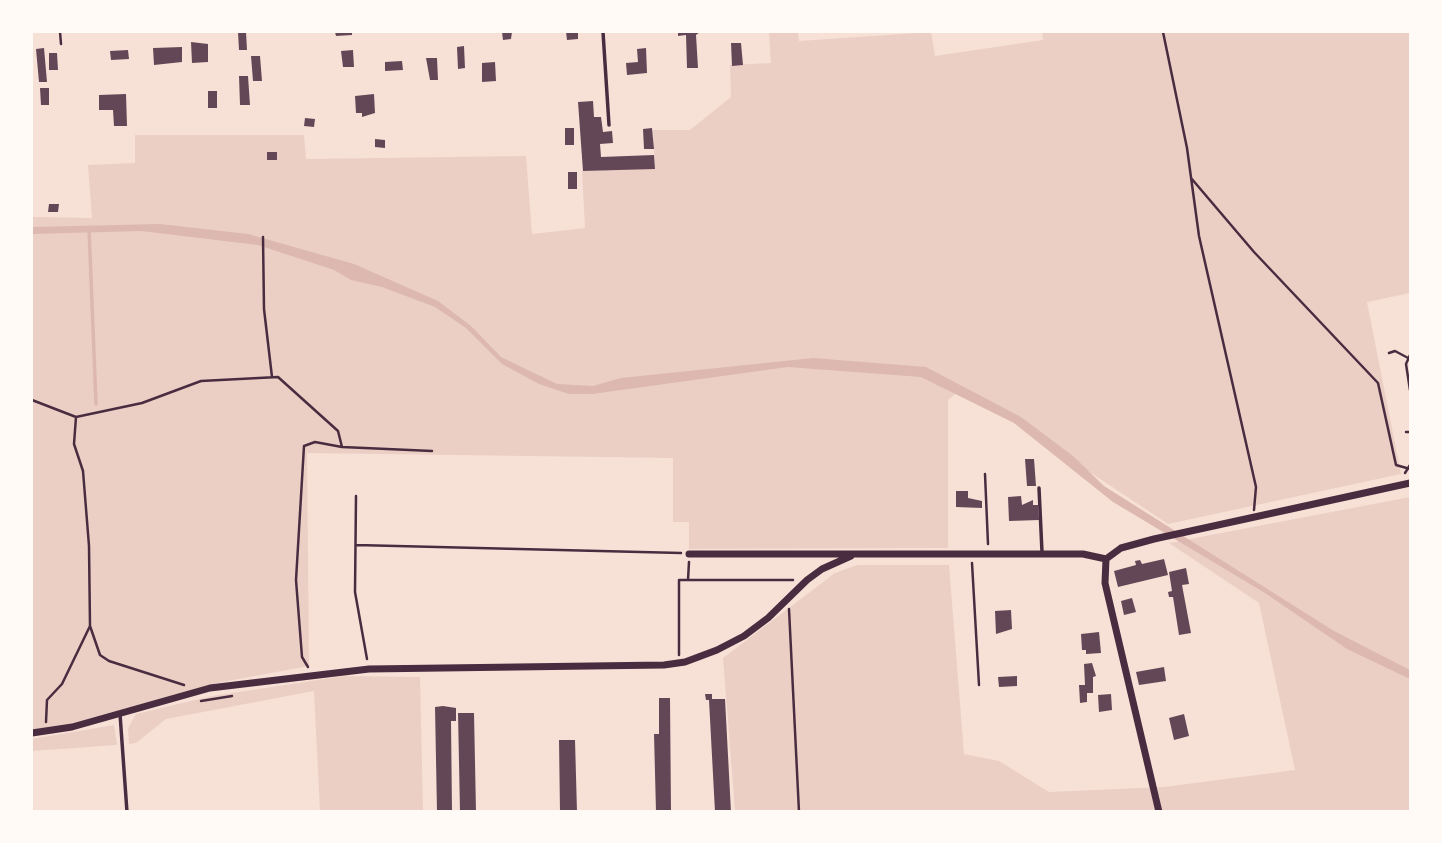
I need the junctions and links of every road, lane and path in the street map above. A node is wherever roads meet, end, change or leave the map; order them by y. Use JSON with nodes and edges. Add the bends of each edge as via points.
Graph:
{"nodes":[{"id":1,"x":60,"y":32,"type":"edge"},
{"id":2,"x":603,"y":32,"type":"edge"},
{"id":3,"x":1163,"y":32,"type":"edge"},
{"id":4,"x":61,"y":44,"type":"dead end"},
{"id":5,"x":609,"y":125,"type":"dead end"},
{"id":6,"x":1191,"y":178,"type":"junction"},
{"id":7,"x":263,"y":237,"type":"dead end"},
{"id":8,"x":1389,"y":353,"type":"dead end"},
{"id":9,"x":1410,"y":357,"type":"edge"},
{"id":10,"x":272,"y":377,"type":"junction"},
{"id":11,"x":1410,"y":390,"type":"edge"},
{"id":12,"x":32,"y":400,"type":"edge"},
{"id":13,"x":76,"y":417,"type":"junction"},
{"id":14,"x":342,"y":447,"type":"junction"},
{"id":15,"x":432,"y":451,"type":"dead end"},
{"id":16,"x":1410,"y":468,"type":"edge"},
{"id":17,"x":985,"y":474,"type":"dead end"},
{"id":18,"x":1410,"y":483,"type":"edge"},
{"id":19,"x":1039,"y":488,"type":"dead end"},
{"id":20,"x":356,"y":496,"type":"dead end"},
{"id":21,"x":1255,"y":516,"type":"junction"},
{"id":22,"x":355,"y":545,"type":"junction"},
{"id":23,"x":689,"y":554,"type":"junction"},
{"id":24,"x":972,"y":554,"type":"junction"},
{"id":25,"x":989,"y":554,"type":"junction"},
{"id":26,"x":1042,"y":554,"type":"junction"},
{"id":27,"x":851,"y":556,"type":"junction"},
{"id":28,"x":1106,"y":559,"type":"junction"},
{"id":29,"x":688,"y":580,"type":"junction"},
{"id":30,"x":807,"y":580,"type":"junction"},
{"id":31,"x":788,"y":599,"type":"junction"},
{"id":32,"x":90,"y":626,"type":"junction"},
{"id":33,"x":679,"y":663,"type":"junction"},
{"id":34,"x":369,"y":669,"type":"junction"},
{"id":35,"x":313,"y":676,"type":"junction"},
{"id":36,"x":979,"y":685,"type":"dead end"},
{"id":37,"x":200,"y":691,"type":"junction"},
{"id":38,"x":120,"y":713,"type":"junction"},
{"id":39,"x":45,"y":731,"type":"junction"},
{"id":40,"x":32,"y":733,"type":"edge"},
{"id":41,"x":127,"y":811,"type":"edge"},
{"id":42,"x":799,"y":811,"type":"edge"},
{"id":43,"x":1158,"y":811,"type":"edge"}],
"edges":[{"from":1,"to":4,"type":"path"},
{"from":2,"to":5,"type":"lane"},
{"from":3,"to":6,"type":"path"},
{"from":6,"to":16,"type":"path","via":[[1378,383],[1396,465]]},
{"from":6,"to":21,"type":"path","via":[[1199,236],[1256,487]]},
{"from":7,"to":10,"type":"path","via":[[264,309]]},
{"from":8,"to":9,"type":"path"},
{"from":9,"to":11,"type":"path","via":[[1406,367]]},
{"from":10,"to":13,"type":"path","via":[[201,381],[142,403]]},
{"from":10,"to":14,"type":"path","via":[[278,377],[338,431]]},
{"from":12,"to":13,"type":"path"},
{"from":13,"to":32,"type":"path","via":[[74,444],[83,471],[89,546]]},
{"from":14,"to":15,"type":"path"},
{"from":14,"to":35,"type":"path","via":[[315,442],[304,446],[301,456],[296,580],[302,657]]},
{"from":17,"to":25,"type":"path"},
{"from":18,"to":21,"type":"street"},
{"from":19,"to":26,"type":"lane"},
{"from":20,"to":22,"type":"path"},
{"from":21,"to":28,"type":"street","via":[[1121,548]]},
{"from":22,"to":23,"type":"path"},
{"from":22,"to":34,"type":"path","via":[[355,592]]},
{"from":23,"to":27,"type":"street"},
{"from":23,"to":29,"type":"path"},
{"from":24,"to":25,"type":"street"},
{"from":24,"to":27,"type":"street"},
{"from":24,"to":36,"type":"path"},
{"from":25,"to":26,"type":"street"},
{"from":26,"to":28,"type":"street"},
{"from":27,"to":30,"type":"street"},
{"from":28,"to":43,"type":"street","via":[[1105,583]]},
{"from":29,"to":30,"type":"path"},
{"from":29,"to":33,"type":"path","via":[[679,580]]},
{"from":30,"to":31,"type":"street"},
{"from":31,"to":33,"type":"street","via":[[744,636]]},
{"from":31,"to":42,"type":"path"},
{"from":32,"to":37,"type":"path","via":[[100,655],[109,661]]},
{"from":32,"to":39,"type":"path","via":[[62,684],[47,700]]},
{"from":33,"to":34,"type":"street"},
{"from":34,"to":35,"type":"street"},
{"from":35,"to":37,"type":"street"},
{"from":37,"to":38,"type":"street"},
{"from":38,"to":39,"type":"street"},
{"from":38,"to":41,"type":"lane"},
{"from":39,"to":40,"type":"street"}]}
